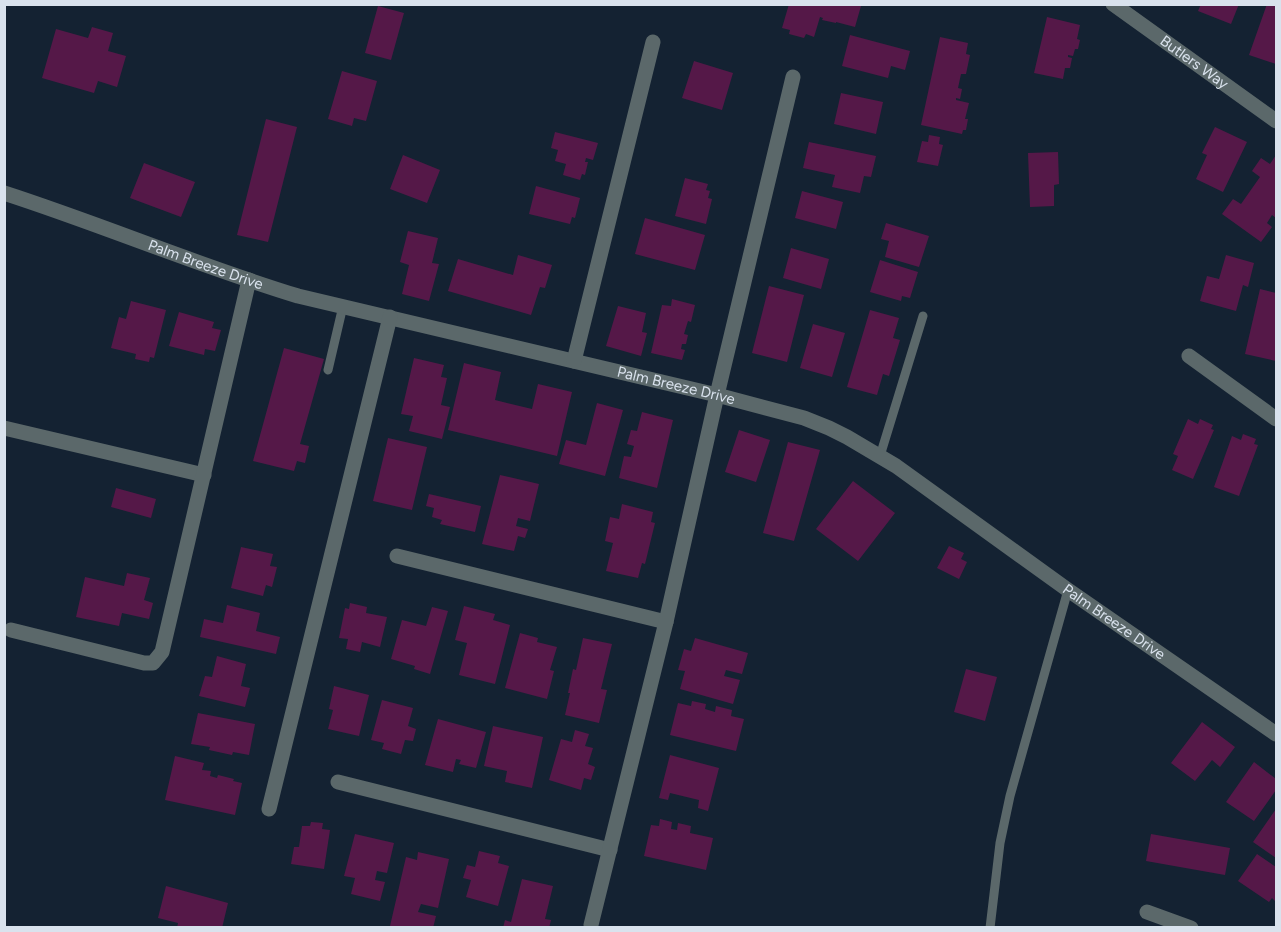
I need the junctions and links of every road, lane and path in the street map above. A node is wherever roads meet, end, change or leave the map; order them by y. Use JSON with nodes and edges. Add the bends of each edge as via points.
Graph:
{"nodes":[{"id":1,"x":1113,"y":4,"type":"edge"},
{"id":2,"x":653,"y":42,"type":"dead end"},
{"id":3,"x":793,"y":77,"type":"dead end"},
{"id":4,"x":1276,"y":121,"type":"edge"},
{"id":5,"x":4,"y":193,"type":"edge"},
{"id":6,"x":249,"y":280,"type":"junction"},
{"id":7,"x":343,"y":306,"type":"junction"},
{"id":8,"x":923,"y":316,"type":"dead end"},
{"id":9,"x":390,"y":317,"type":"junction"},
{"id":10,"x":1189,"y":356,"type":"dead end"},
{"id":11,"x":574,"y":361,"type":"junction"},
{"id":12,"x":328,"y":370,"type":"dead end"},
{"id":13,"x":717,"y":395,"type":"junction"},
{"id":14,"x":1276,"y":419,"type":"edge"},
{"id":15,"x":4,"y":428,"type":"edge"},
{"id":16,"x":880,"y":456,"type":"junction"},
{"id":17,"x":204,"y":475,"type":"junction"},
{"id":18,"x":397,"y":556,"type":"dead end"},
{"id":19,"x":1068,"y":590,"type":"junction"},
{"id":20,"x":666,"y":622,"type":"junction"},
{"id":21,"x":11,"y":630,"type":"dead end"},
{"id":22,"x":1276,"y":734,"type":"edge"},
{"id":23,"x":338,"y":782,"type":"dead end"},
{"id":24,"x":269,"y":809,"type":"dead end"},
{"id":25,"x":610,"y":850,"type":"junction"},
{"id":26,"x":1147,"y":912,"type":"dead end"},
{"id":27,"x":591,"y":925,"type":"dead end"},
{"id":28,"x":990,"y":927,"type":"edge"},
{"id":29,"x":1191,"y":927,"type":"edge"}],
"edges":[{"from":1,"to":4,"type":"street","name":"Butlers Way"},
{"from":2,"to":11,"type":"street"},
{"from":3,"to":13,"type":"street"},
{"from":5,"to":6,"type":"street","name":"Palm Breeze Drive"},
{"from":6,"to":7,"type":"street","name":"Palm Breeze Drive"},
{"from":6,"to":17,"type":"street"},
{"from":7,"to":9,"type":"street","name":"Palm Breeze Drive"},
{"from":7,"to":12,"type":"lane"},
{"from":8,"to":16,"type":"lane"},
{"from":9,"to":11,"type":"street","name":"Palm Breeze Drive"},
{"from":9,"to":24,"type":"street"},
{"from":10,"to":14,"type":"street"},
{"from":11,"to":13,"type":"street","name":"Palm Breeze Drive"},
{"from":13,"to":16,"type":"street","name":"Palm Breeze Drive","via":[[804,418],[847,436]]},
{"from":13,"to":20,"type":"street"},
{"from":15,"to":17,"type":"street"},
{"from":16,"to":19,"type":"street","name":"Palm Breeze Drive"},
{"from":17,"to":21,"type":"street","via":[[162,652],[153,663]]},
{"from":18,"to":20,"type":"street"},
{"from":19,"to":22,"type":"street","name":"Palm Breeze Drive"},
{"from":19,"to":28,"type":"lane","via":[[1010,796]]},
{"from":20,"to":25,"type":"street"},
{"from":23,"to":25,"type":"street"},
{"from":25,"to":27,"type":"street"},
{"from":26,"to":29,"type":"street"}]}
